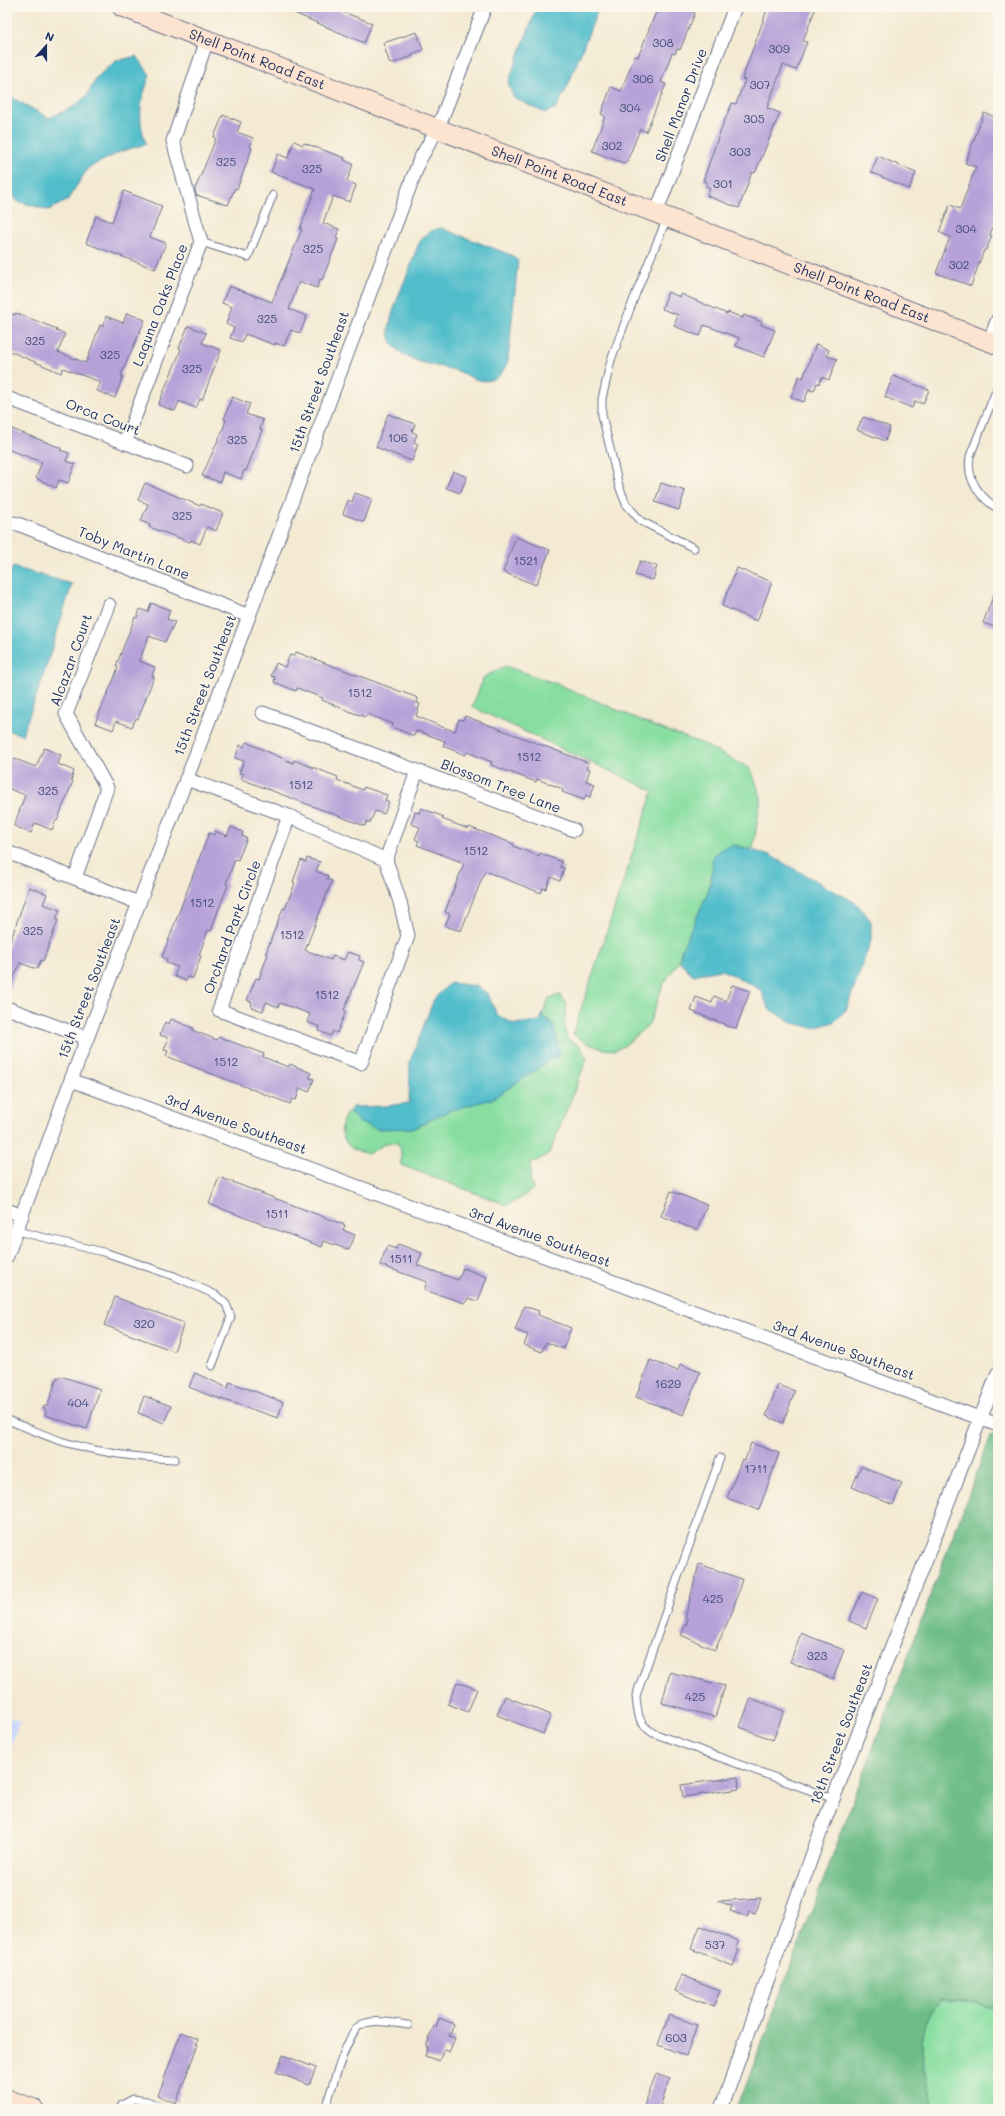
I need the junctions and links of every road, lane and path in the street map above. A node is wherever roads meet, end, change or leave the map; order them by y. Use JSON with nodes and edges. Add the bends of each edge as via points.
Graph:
{"nodes":[{"id":1,"x":122,"y":7,"type":"edge"},
{"id":2,"x":485,"y":7,"type":"edge"},
{"id":3,"x":735,"y":7,"type":"edge"},
{"id":4,"x":207,"y":40,"type":"junction"},
{"id":5,"x":438,"y":128,"type":"junction"},
{"id":6,"x":273,"y":195,"type":"dead end"},
{"id":7,"x":662,"y":215,"type":"junction"},
{"id":8,"x":201,"y":242,"type":"junction"},
{"id":9,"x":998,"y":319,"type":"edge"},
{"id":10,"x":994,"y":344,"type":"edge"},
{"id":11,"x":998,"y":386,"type":"edge"},
{"id":12,"x":7,"y":398,"type":"edge"},
{"id":13,"x":125,"y":443,"type":"junction"},
{"id":14,"x":187,"y":466,"type":"dead end"},
{"id":15,"x":998,"y":509,"type":"edge"},
{"id":16,"x":7,"y":522,"type":"edge"},
{"id":17,"x":694,"y":548,"type":"dead end"},
{"id":18,"x":109,"y":604,"type":"dead end"},
{"id":19,"x":249,"y":616,"type":"junction"},
{"id":20,"x":263,"y":713,"type":"dead end"},
{"id":21,"x":417,"y":771,"type":"junction"},
{"id":22,"x":186,"y":779,"type":"junction"},
{"id":23,"x":289,"y":816,"type":"junction"},
{"id":24,"x":574,"y":830,"type":"dead end"},
{"id":25,"x":7,"y":852,"type":"edge"},
{"id":26,"x":386,"y":860,"type":"junction"},
{"id":27,"x":75,"y":878,"type":"junction"},
{"id":28,"x":139,"y":903,"type":"junction"},
{"id":29,"x":7,"y":1008,"type":"edge"},
{"id":30,"x":87,"y":1038,"type":"junction"},
{"id":31,"x":71,"y":1080,"type":"junction"},
{"id":32,"x":7,"y":1210,"type":"edge"},
{"id":33,"x":22,"y":1216,"type":"junction"},
{"id":34,"x":17,"y":1230,"type":"junction"},
{"id":35,"x":7,"y":1256,"type":"edge"},
{"id":36,"x":212,"y":1366,"type":"dead end"},
{"id":37,"x":998,"y":1373,"type":"edge"},
{"id":38,"x":981,"y":1418,"type":"junction"},
{"id":39,"x":7,"y":1420,"type":"edge"},
{"id":40,"x":998,"y":1424,"type":"edge"},
{"id":41,"x":720,"y":1458,"type":"dead end"},
{"id":42,"x":175,"y":1459,"type":"dead end"},
{"id":43,"x":834,"y":1799,"type":"junction"},
{"id":44,"x":408,"y":2025,"type":"dead end"},
{"id":45,"x":7,"y":2099,"type":"edge"},
{"id":46,"x":34,"y":2109,"type":"edge"},
{"id":47,"x":120,"y":2109,"type":"edge"},
{"id":48,"x":165,"y":2109,"type":"edge"},
{"id":49,"x":325,"y":2109,"type":"edge"},
{"id":50,"x":721,"y":2109,"type":"edge"}],
"edges":[{"from":1,"to":4,"type":"street","name":"Shell Point Road East"},
{"from":2,"to":5,"type":"street","name":"15th Street Southeast"},
{"from":3,"to":7,"type":"street","name":"Shell Manor Drive"},
{"from":4,"to":5,"type":"street","name":"Shell Point Road East"},
{"from":4,"to":8,"type":"street","name":"Laquna Oaks Place","via":[[172,141]]},
{"from":5,"to":7,"type":"street","name":"Shell Point Road East"},
{"from":5,"to":19,"type":"street","name":"15th Street Southeast","via":[[420,159]]},
{"from":6,"to":8,"type":"lane","via":[[248,257]]},
{"from":7,"to":10,"type":"street","name":"Shell Point Road East"},
{"from":7,"to":17,"type":"lane","via":[[611,360],[602,399],[602,415],[619,486],[626,504],[641,521]]},
{"from":8,"to":13,"type":"street","name":"Laquna Oaks Place"},
{"from":9,"to":10,"type":"street"},
{"from":11,"to":15,"type":"lane","via":[[968,466],[973,484],[986,500]]},
{"from":12,"to":13,"type":"street","name":"Orca Court"},
{"from":13,"to":14,"type":"street","name":"Orca Court"},
{"from":16,"to":19,"type":"street","name":"Toby Martin Lane","via":[[18,524]]},
{"from":18,"to":27,"type":"street","name":"Alcazar Court","via":[[66,714],[107,788]]},
{"from":19,"to":22,"type":"street","name":"15th Street Southeast"},
{"from":20,"to":21,"type":"street","name":"Blossom Tree Lane"},
{"from":21,"to":24,"type":"street","name":"Blossom Tree Lane"},
{"from":21,"to":26,"type":"street"},
{"from":22,"to":23,"type":"street"},
{"from":22,"to":28,"type":"street","name":"15th Street Southeast"},
{"from":23,"to":26,"type":"street"},
{"from":23,"to":26,"type":"street","name":"Orchard Park Circle","via":[[219,1010],[361,1063],[408,936]]},
{"from":25,"to":27,"type":"street"},
{"from":27,"to":28,"type":"street"},
{"from":28,"to":30,"type":"street","name":"15th Street Southeast"},
{"from":29,"to":30,"type":"street"},
{"from":30,"to":31,"type":"street","name":"15th Street Southeast"},
{"from":31,"to":33,"type":"street","name":"15th Street Southeast"},
{"from":31,"to":38,"type":"street","name":"3rd Avenue Southeast"},
{"from":32,"to":33,"type":"street"},
{"from":33,"to":34,"type":"street","name":"15th Street Southeast"},
{"from":34,"to":35,"type":"street","name":"15th Street Southeast"},
{"from":34,"to":36,"type":"lane","via":[[107,1253],[174,1276],[216,1295],[226,1304],[231,1317]]},
{"from":37,"to":38,"type":"street","name":"18th Street Southeast"},
{"from":38,"to":40,"type":"street","name":"3rd Avenue Southeast"},
{"from":38,"to":43,"type":"street","name":"18th Street Southeast"},
{"from":39,"to":42,"type":"lane","via":[[62,1442],[95,1450],[135,1458]]},
{"from":41,"to":43,"type":"lane","via":[[636,1696],[639,1717],[643,1726],[653,1733]]},
{"from":43,"to":50,"type":"street","name":"18th Street Southeast"},
{"from":44,"to":49,"type":"lane","via":[[372,2022],[359,2026],[346,2051]]},
{"from":45,"to":46,"type":"street"},
{"from":47,"to":48,"type":"lane","via":[[133,2099],[148,2101]]}]}
